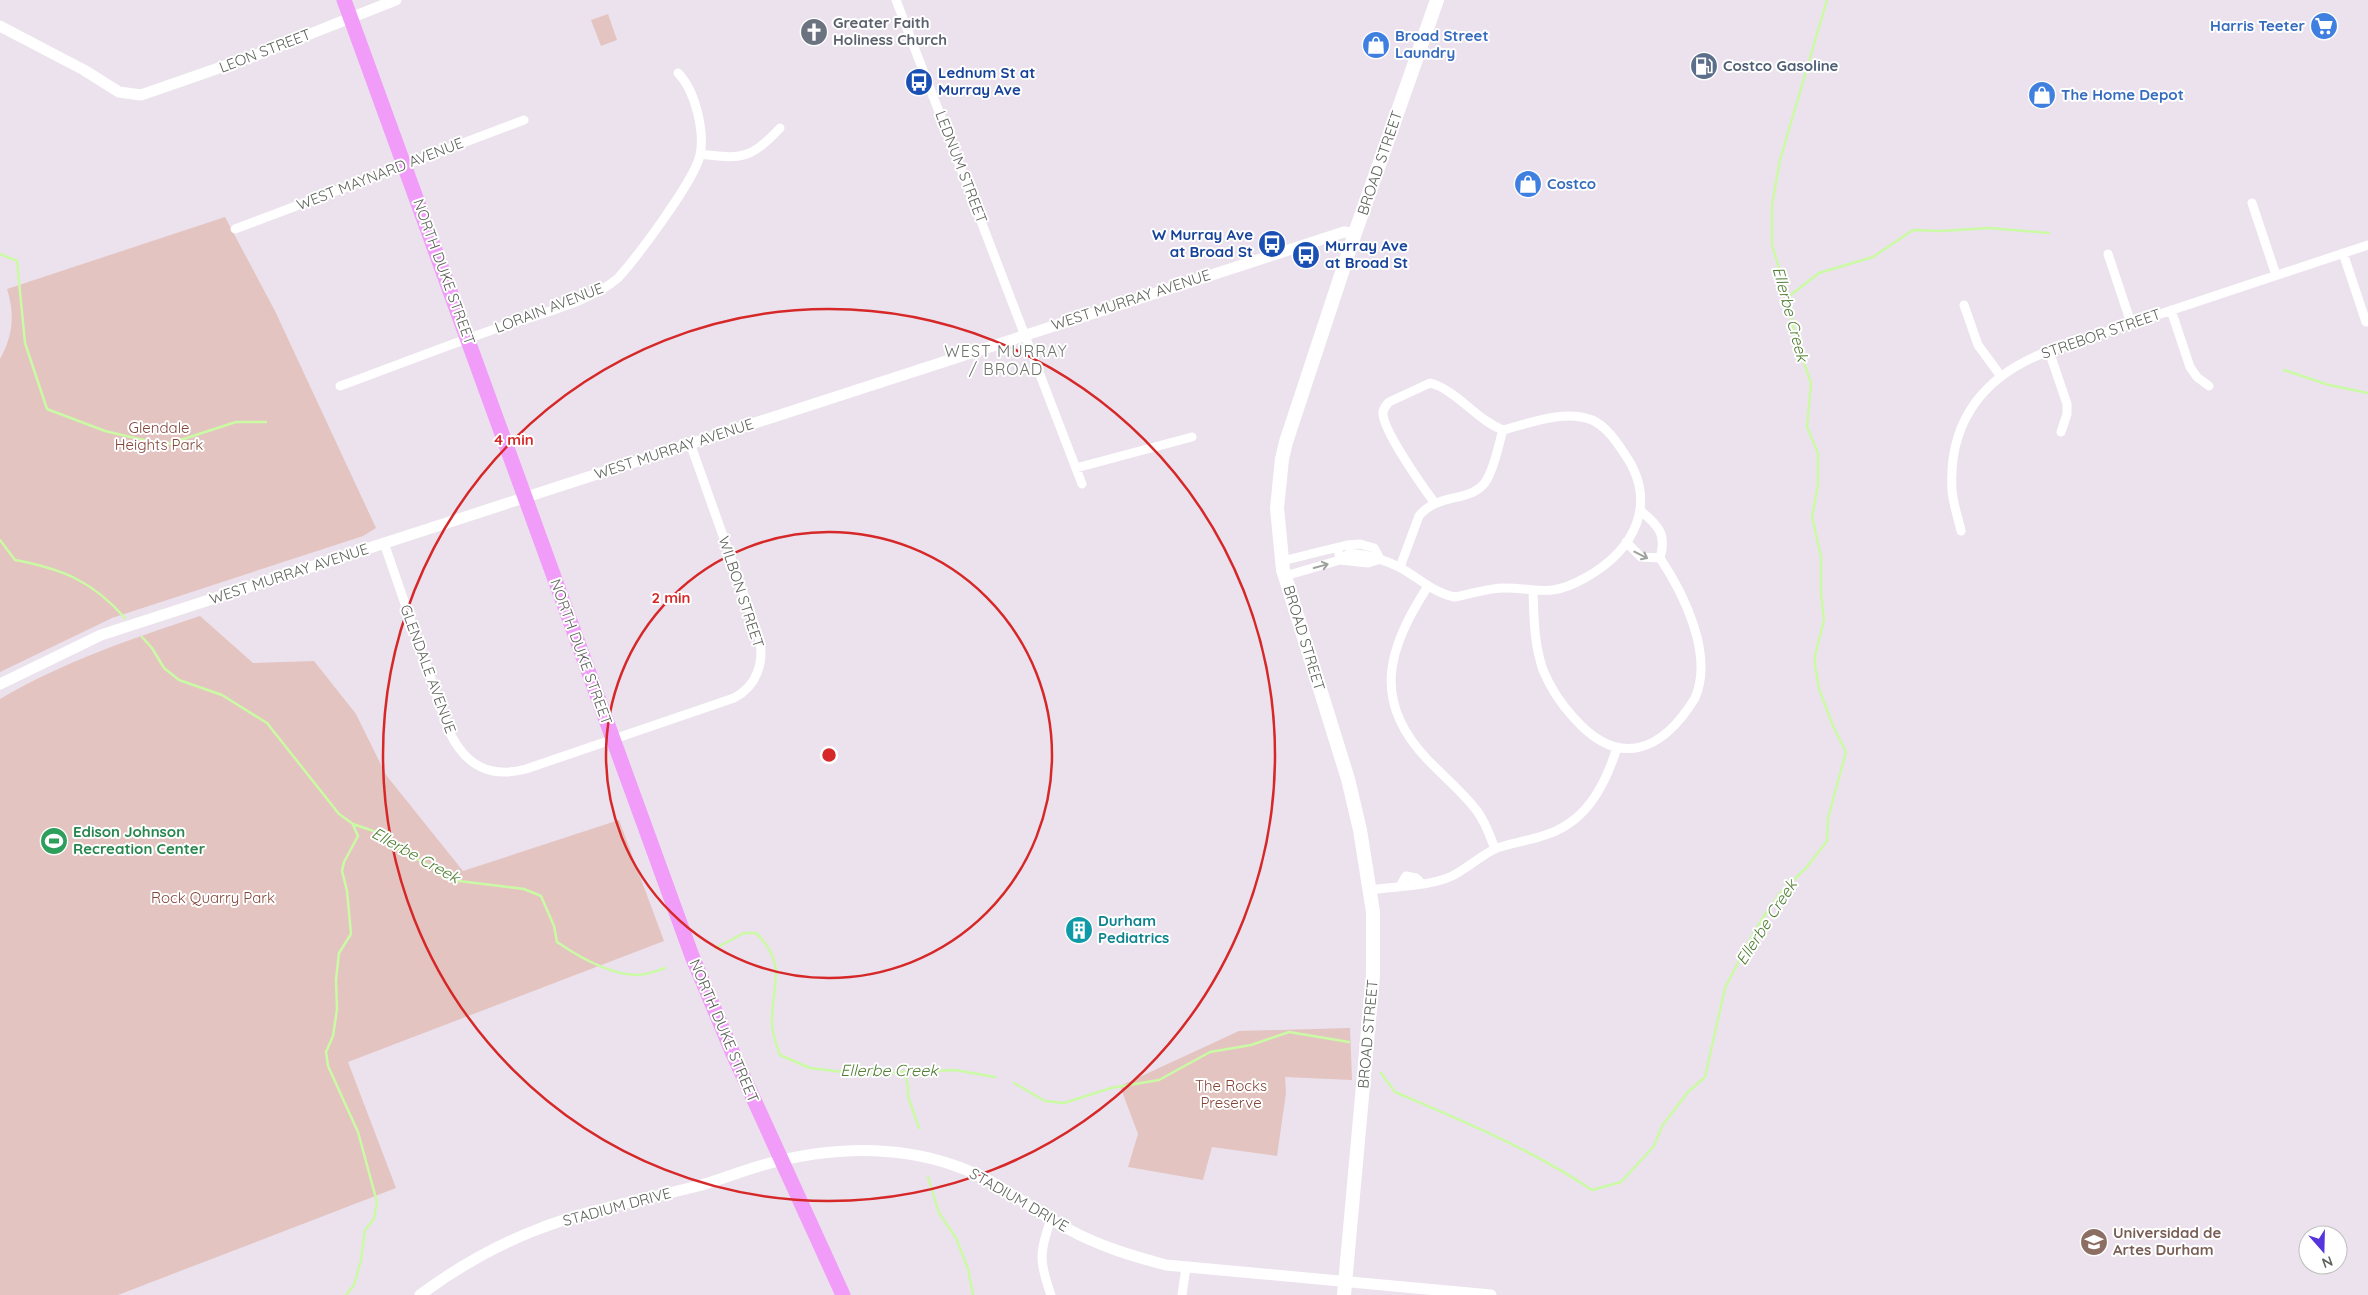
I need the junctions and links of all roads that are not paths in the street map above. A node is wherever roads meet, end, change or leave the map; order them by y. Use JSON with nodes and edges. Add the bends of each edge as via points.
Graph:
{"nodes":[{"id":1,"x":344,"y":0,"type":"edge"},
{"id":2,"x":396,"y":0,"type":"edge"},
{"id":3,"x":896,"y":0,"type":"edge"},
{"id":4,"x":1437,"y":0,"type":"edge"},
{"id":5,"x":350,"y":17,"type":"junction"},
{"id":6,"x":0,"y":26,"type":"edge"},
{"id":7,"x":678,"y":73,"type":"dead end"},
{"id":8,"x":524,"y":120,"type":"dead end"},
{"id":9,"x":780,"y":128,"type":"dead end"},
{"id":10,"x":700,"y":154,"type":"junction"},
{"id":11,"x":406,"y":164,"type":"junction"},
{"id":12,"x":2252,"y":203,"type":"dead end"},
{"id":13,"x":235,"y":229,"type":"dead end"},
{"id":14,"x":1355,"y":233,"type":"junction"},
{"id":15,"x":2368,"y":245,"type":"edge"},
{"id":16,"x":2343,"y":253,"type":"junction"},
{"id":17,"x":2108,"y":254,"type":"dead end"},
{"id":18,"x":2276,"y":275,"type":"junction"},
{"id":19,"x":1964,"y":305,"type":"dead end"},
{"id":20,"x":2171,"y":310,"type":"junction"},
{"id":21,"x":2366,"y":322,"type":"dead end"},
{"id":22,"x":2131,"y":323,"type":"junction"},
{"id":23,"x":1025,"y":334,"type":"junction"},
{"id":24,"x":467,"y":338,"type":"junction"},
{"id":25,"x":2049,"y":351,"type":"junction"},
{"id":26,"x":2000,"y":375,"type":"junction"},
{"id":27,"x":340,"y":386,"type":"dead end"},
{"id":28,"x":2209,"y":386,"type":"dead end"},
{"id":29,"x":1503,"y":430,"type":"junction"},
{"id":30,"x":2062,"y":432,"type":"dead end"},
{"id":31,"x":1192,"y":437,"type":"dead end"},
{"id":32,"x":690,"y":443,"type":"junction"},
{"id":33,"x":1076,"y":468,"type":"junction"},
{"id":34,"x":1082,"y":484,"type":"dead end"},
{"id":35,"x":524,"y":496,"type":"junction"},
{"id":36,"x":1434,"y":502,"type":"junction"},
{"id":37,"x":1641,"y":511,"type":"junction"},
{"id":38,"x":1961,"y":531,"type":"dead end"},
{"id":39,"x":1626,"y":542,"type":"junction"},
{"id":40,"x":384,"y":543,"type":"junction"},
{"id":41,"x":1338,"y":549,"type":"junction"},
{"id":42,"x":1355,"y":549,"type":"junction"},
{"id":43,"x":1660,"y":558,"type":"junction"},
{"id":44,"x":1380,"y":559,"type":"junction"},
{"id":45,"x":1340,"y":560,"type":"junction"},
{"id":46,"x":1282,"y":561,"type":"junction"},
{"id":47,"x":1400,"y":567,"type":"junction"},
{"id":48,"x":1285,"y":576,"type":"junction"},
{"id":49,"x":1428,"y":586,"type":"junction"},
{"id":50,"x":1533,"y":591,"type":"junction"},
{"id":51,"x":0,"y":684,"type":"edge"},
{"id":52,"x":613,"y":740,"type":"junction"},
{"id":53,"x":1618,"y":748,"type":"junction"},
{"id":54,"x":1495,"y":849,"type":"junction"},
{"id":55,"x":1370,"y":890,"type":"junction"},
{"id":56,"x":781,"y":1161,"type":"junction"},
{"id":57,"x":1051,"y":1219,"type":"junction"},
{"id":58,"x":1186,"y":1267,"type":"junction"},
{"id":59,"x":1345,"y":1289,"type":"edge"},
{"id":60,"x":420,"y":1295,"type":"edge"},
{"id":61,"x":843,"y":1295,"type":"edge"},
{"id":62,"x":1050,"y":1295,"type":"edge"},
{"id":63,"x":1182,"y":1295,"type":"edge"},
{"id":64,"x":1490,"y":1295,"type":"edge"}],
"edges":[{"from":1,"to":5,"type":"highway","name":"NORTH DUKE STREET"},
{"from":2,"to":5,"type":"street","name":"LEON STREET"},
{"from":3,"to":23,"type":"street","name":"LEDNUM STREET"},
{"from":4,"to":14,"type":"main road","name":"BROAD STREET"},
{"from":5,"to":6,"type":"street","name":"LEON STREET","via":[[165,88],[132,95],[113,88]]},
{"from":5,"to":11,"type":"highway","name":"NORTH DUKE STREET"},
{"from":7,"to":10,"type":"street","name":"LORAIN AVENUE","via":[[698,113]]},
{"from":8,"to":11,"type":"street","name":"WEST MAYNARD AVENUE"},
{"from":9,"to":10,"type":"street","via":[[750,153],[729,158]]},
{"from":10,"to":24,"type":"street","name":"LORAIN AVENUE","via":[[675,200],[626,270],[610,285],[587,297]]},
{"from":11,"to":13,"type":"street","name":"WEST MAYNARD AVENUE"},
{"from":11,"to":24,"type":"highway","name":"NORTH DUKE STREET"},
{"from":12,"to":18,"type":"street"},
{"from":14,"to":23,"type":"street","name":"WEST MURRAY AVENUE","via":[[1344,232]]},
{"from":14,"to":46,"type":"main road","name":"BROAD STREET","via":[[1282,459],[1277,508]]},
{"from":15,"to":16,"type":"street","name":"STREBOR STREET"},
{"from":16,"to":18,"type":"street","name":"STREBOR STREET"},
{"from":16,"to":21,"type":"street"},
{"from":17,"to":22,"type":"street"},
{"from":18,"to":20,"type":"street","name":"STREBOR STREET"},
{"from":19,"to":26,"type":"street","via":[[1978,345]]},
{"from":20,"to":22,"type":"street","name":"STREBOR STREET"},
{"from":20,"to":28,"type":"street","via":[[2190,367]]},
{"from":22,"to":25,"type":"street","name":"STREBOR STREET"},
{"from":23,"to":32,"type":"street","name":"WEST MURRAY AVENUE"},
{"from":23,"to":33,"type":"street","name":"LEDNUM STREET"},
{"from":24,"to":27,"type":"street","name":"LORAIN AVENUE"},
{"from":24,"to":35,"type":"highway","name":"NORTH DUKE STREET"},
{"from":25,"to":26,"type":"street","name":"STREBOR STREET"},
{"from":25,"to":30,"type":"street","via":[[2067,404]]},
{"from":26,"to":38,"type":"street","name":"STREBOR STREET","via":[[1971,409],[1955,445],[1952,491]]},
{"from":29,"to":36,"type":"street","via":[[1491,470],[1479,489]]},
{"from":29,"to":36,"type":"street","via":[[1483,420],[1442,386],[1430,383],[1384,407],[1384,418],[1402,454]]},
{"from":29,"to":37,"type":"street","via":[[1556,417],[1592,420],[1610,435],[1633,465],[1640,488]]},
{"from":31,"to":33,"type":"street"},
{"from":32,"to":35,"type":"street","name":"WEST MURRAY AVENUE"},
{"from":32,"to":52,"type":"street","name":"WILBON STREET","via":[[759,638],[760,667],[748,688],[734,698]]},
{"from":33,"to":34,"type":"street","name":"LEDNUM STREET"},
{"from":35,"to":40,"type":"street","name":"WEST MURRAY AVENUE"},
{"from":35,"to":52,"type":"highway","name":"NORTH DUKE STREET"},
{"from":36,"to":47,"type":"street","via":[[1419,516]]},
{"from":37,"to":39,"type":"street"},
{"from":37,"to":43,"type":"street","via":[[1658,527],[1663,539]]},
{"from":39,"to":43,"type":"street","one_way":true,"via":[[1641,557]]},
{"from":39,"to":50,"type":"street","via":[[1605,565],[1584,578],[1556,590]]},
{"from":40,"to":51,"type":"street","name":"WEST MURRAY AVENUE","via":[[101,635]]},
{"from":40,"to":52,"type":"street","name":"GLENDALE AVENUE","via":[[449,731],[472,763],[493,772],[511,773]]},
{"from":41,"to":42,"type":"street"},
{"from":41,"to":45,"type":"street"},
{"from":41,"to":46,"type":"street"},
{"from":42,"to":44,"type":"street","via":[[1374,548]]},
{"from":42,"to":45,"type":"street"},
{"from":43,"to":53,"type":"street","via":[[1681,592],[1692,618],[1700,672],[1698,690],[1691,704],[1662,736],[1639,747]]},
{"from":44,"to":45,"type":"street","via":[[1368,563]]},
{"from":44,"to":47,"type":"street"},
{"from":48,"to":45,"type":"street","one_way":true},
{"from":46,"to":48,"type":"main road","name":"BROAD STREET"},
{"from":47,"to":49,"type":"street"},
{"from":48,"to":55,"type":"main road","name":"BROAD STREET","via":[[1348,779]]},
{"from":49,"to":50,"type":"street","via":[[1455,597],[1494,589]]},
{"from":49,"to":54,"type":"street","via":[[1409,617],[1393,655],[1395,705],[1415,746],[1478,812]]},
{"from":50,"to":53,"type":"street","via":[[1536,641],[1548,680],[1558,698],[1589,734],[1605,745]]},
{"from":52,"to":56,"type":"highway","name":"NORTH DUKE STREET","via":[[692,956]]},
{"from":53,"to":54,"type":"street","via":[[1597,796],[1578,817],[1550,834]]},
{"from":54,"to":55,"type":"street","via":[[1452,876],[1414,887]]},
{"from":55,"to":59,"type":"main road","name":"BROAD STREET","via":[[1374,945]]},
{"from":56,"to":57,"type":"street","name":"STADIUM DRIVE","via":[[817,1154],[862,1151],[923,1156],[952,1164],[996,1184]]},
{"from":56,"to":60,"type":"street","name":"STADIUM DRIVE","via":[[532,1231],[466,1264]]},
{"from":56,"to":61,"type":"highway","name":"NORTH DUKE STREET"},
{"from":57,"to":58,"type":"street","name":"STADIUM DRIVE","via":[[1118,1252]]},
{"from":57,"to":62,"type":"street","via":[[1041,1263]]},
{"from":58,"to":59,"type":"street","name":"STADIUM DRIVE"},
{"from":58,"to":63,"type":"street"},
{"from":59,"to":64,"type":"street","name":"STADIUM DRIVE"}]}
